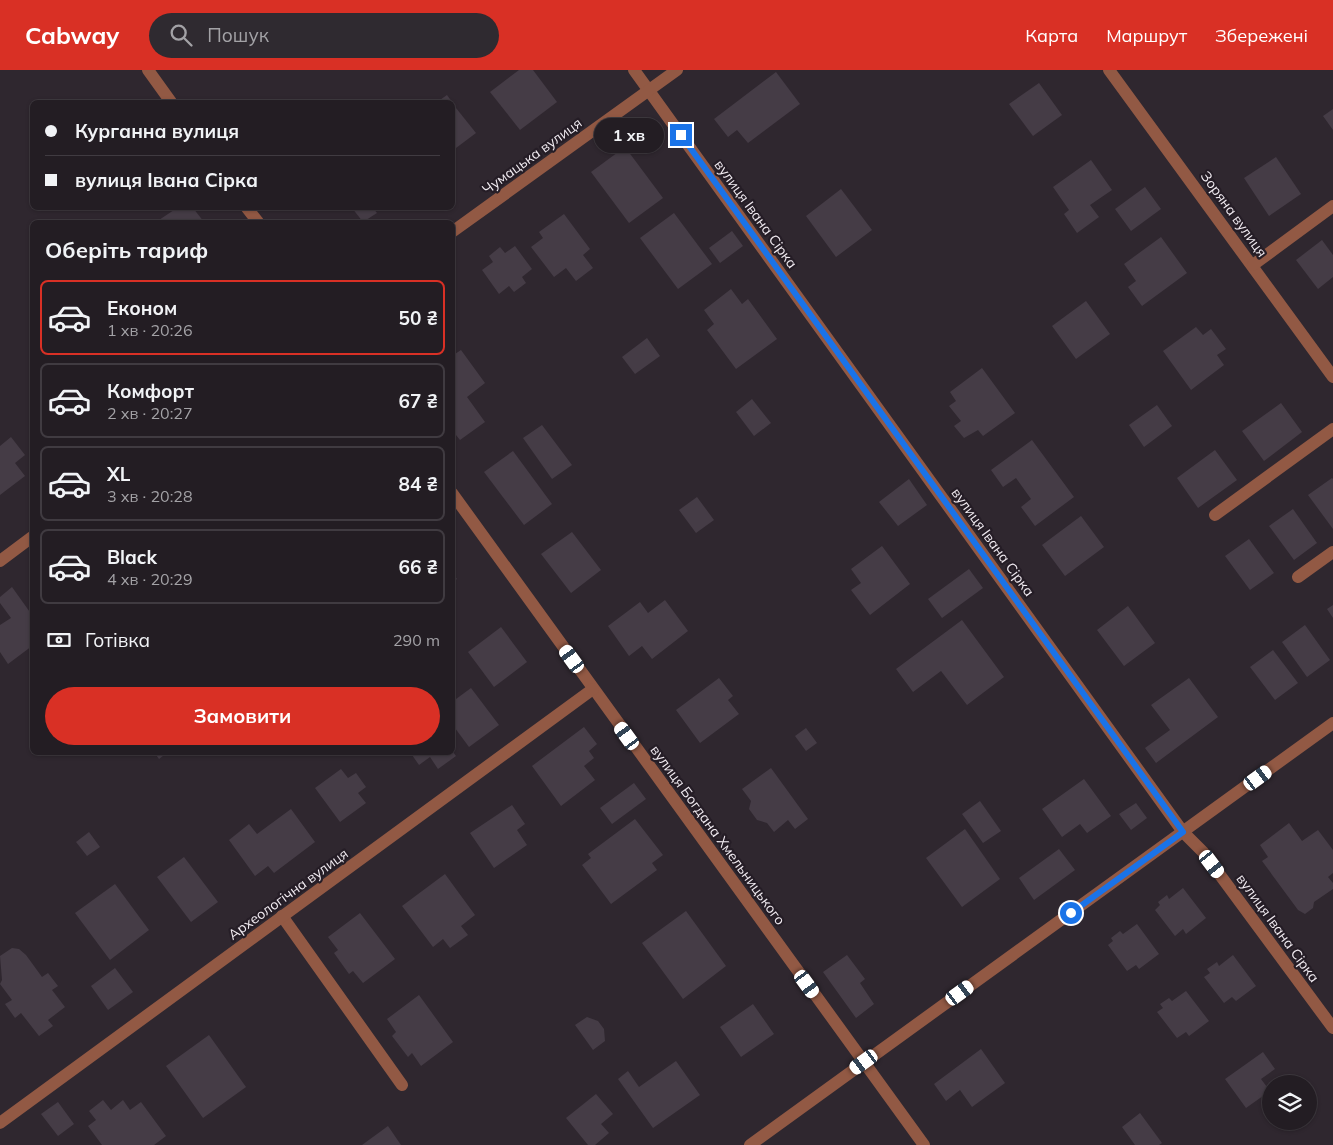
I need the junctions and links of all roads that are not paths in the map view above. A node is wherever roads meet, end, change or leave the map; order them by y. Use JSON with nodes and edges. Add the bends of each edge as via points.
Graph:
{"nodes":[{"id":1,"x":148,"y":70,"type":"edge"},
{"id":2,"x":634,"y":70,"type":"edge"},
{"id":3,"x":677,"y":70,"type":"edge"},
{"id":4,"x":1109,"y":70,"type":"edge"},
{"id":5,"x":649,"y":91,"type":"junction"},
{"id":6,"x":170,"y":100,"type":"edge"},
{"id":7,"x":1333,"y":206,"type":"edge"},
{"id":8,"x":249,"y":210,"type":"edge"},
{"id":9,"x":256,"y":220,"type":"edge"},
{"id":10,"x":455,"y":230,"type":"edge"},
{"id":11,"x":1253,"y":265,"type":"junction"},
{"id":12,"x":1333,"y":378,"type":"edge"},
{"id":13,"x":1333,"y":429,"type":"edge"},
{"id":14,"x":455,"y":497,"type":"edge"},
{"id":15,"x":1215,"y":515,"type":"dead end"},
{"id":16,"x":30,"y":538,"type":"edge"},
{"id":17,"x":1333,"y":552,"type":"edge"},
{"id":18,"x":0,"y":561,"type":"edge"},
{"id":19,"x":1298,"y":577,"type":"dead end"},
{"id":20,"x":593,"y":689,"type":"junction"},
{"id":21,"x":1333,"y":723,"type":"edge"},
{"id":22,"x":1183,"y":832,"type":"junction"},
{"id":23,"x":282,"y":916,"type":"junction"},
{"id":24,"x":1333,"y":1028,"type":"edge"},
{"id":25,"x":864,"y":1062,"type":"junction"},
{"id":26,"x":402,"y":1085,"type":"dead end"},
{"id":27,"x":0,"y":1123,"type":"edge"},
{"id":28,"x":750,"y":1145,"type":"edge"},
{"id":29,"x":924,"y":1145,"type":"edge"}],
"edges":[{"from":1,"to":6,"type":"street"},
{"from":2,"to":5,"type":"street","name":"вулиця Івана Сірка"},
{"from":3,"to":5,"type":"street","name":"Чумацька вулиця"},
{"from":4,"to":11,"type":"street","name":"Зоряна вулиця"},
{"from":5,"to":10,"type":"street","name":"Чумацька вулиця"},
{"from":5,"to":22,"type":"street","name":"вулиця Івана Сірка"},
{"from":7,"to":11,"type":"street"},
{"from":8,"to":9,"type":"street"},
{"from":11,"to":12,"type":"street","name":"Зоряна вулиця"},
{"from":13,"to":15,"type":"street"},
{"from":14,"to":20,"type":"street","name":"вулиця Богдана Хмельницького"},
{"from":16,"to":18,"type":"street"},
{"from":17,"to":19,"type":"street"},
{"from":20,"to":23,"type":"street","name":"Археологічна вулиця"},
{"from":20,"to":25,"type":"street","name":"вулиця Богдана Хмельницького"},
{"from":21,"to":22,"type":"street"},
{"from":22,"to":24,"type":"street","name":"вулиця Івана Сірка","via":[[1203,852]]},
{"from":22,"to":25,"type":"street"},
{"from":23,"to":26,"type":"street"},
{"from":23,"to":27,"type":"street","name":"Археологічна вулиця"},
{"from":25,"to":28,"type":"street"},
{"from":25,"to":29,"type":"street","name":"вулиця Богдана Хмельницького"}]}
